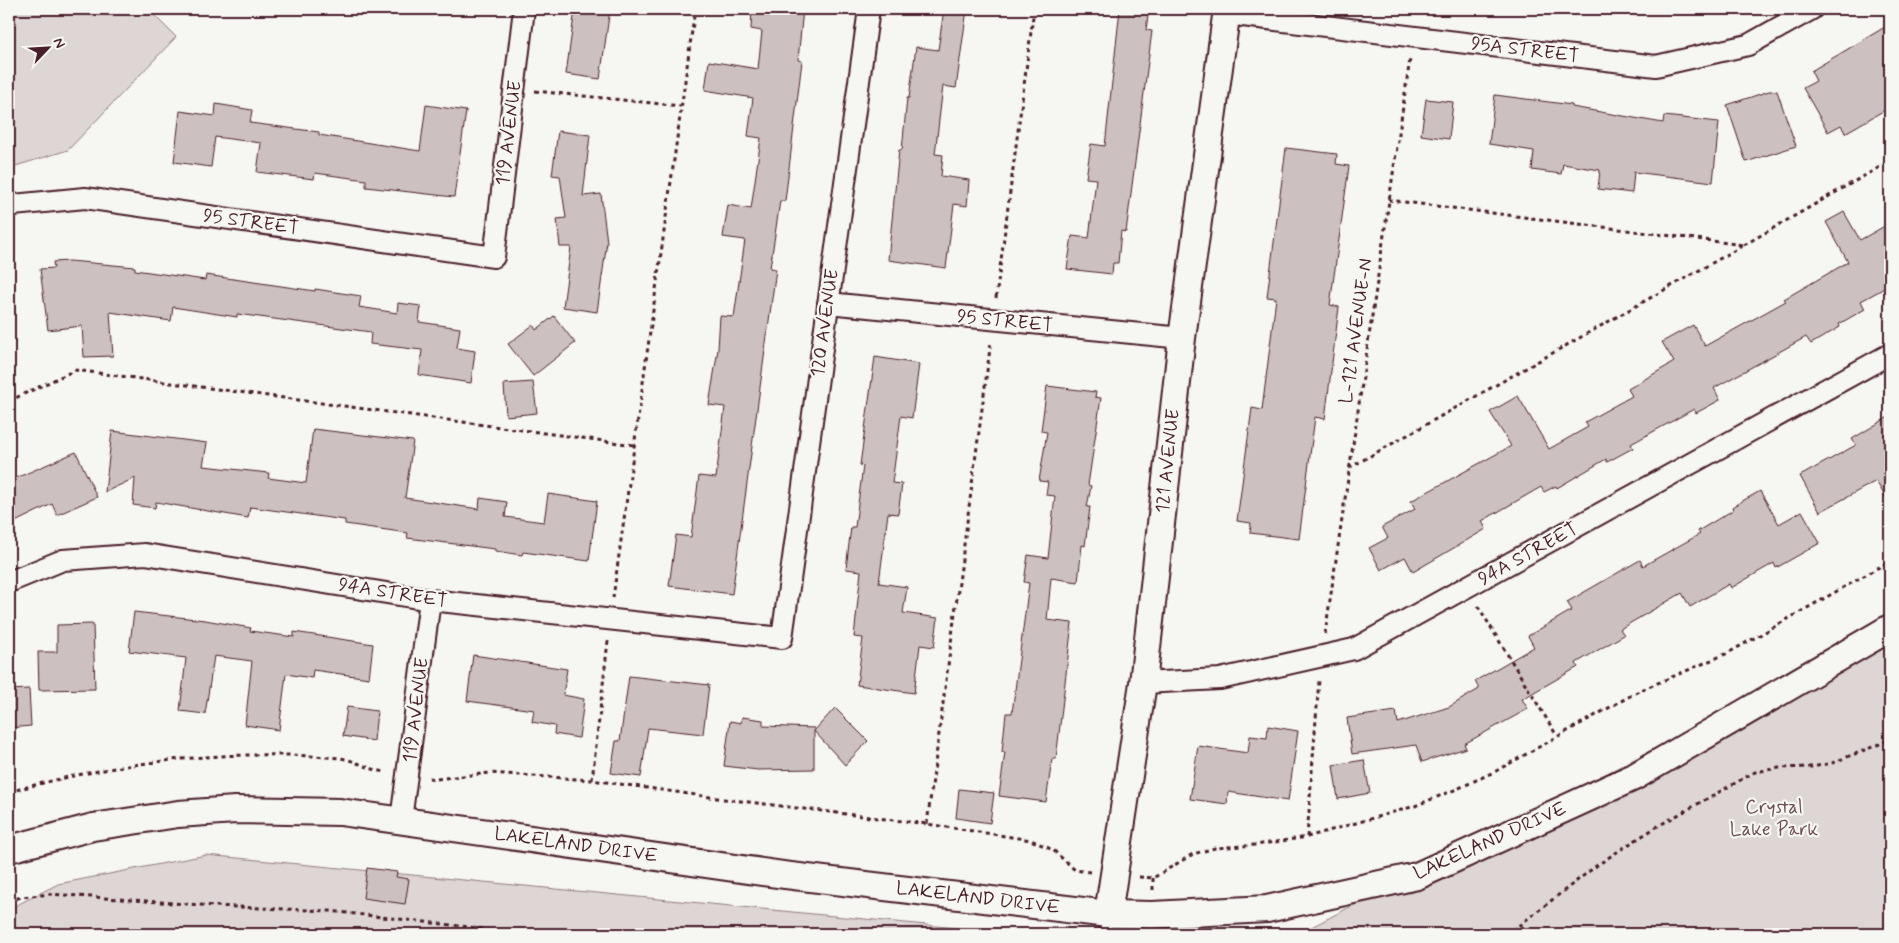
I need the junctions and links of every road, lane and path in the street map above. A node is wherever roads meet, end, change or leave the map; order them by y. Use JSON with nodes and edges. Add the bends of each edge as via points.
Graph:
{"nodes":[{"id":1,"x":524,"y":9,"type":"edge"},
{"id":2,"x":694,"y":9,"type":"edge"},
{"id":3,"x":869,"y":9,"type":"edge"},
{"id":4,"x":1034,"y":9,"type":"edge"},
{"id":5,"x":1812,"y":9,"type":"edge"},
{"id":6,"x":1227,"y":11,"type":"edge"},
{"id":7,"x":1413,"y":37,"type":"junction"},
{"id":8,"x":515,"y":89,"type":"junction"},
{"id":9,"x":681,"y":106,"type":"junction"},
{"id":10,"x":1890,"y":161,"type":"edge"},
{"id":11,"x":1389,"y":200,"type":"junction"},
{"id":12,"x":9,"y":207,"type":"edge"},
{"id":13,"x":1744,"y":245,"type":"junction"},
{"id":14,"x":494,"y":258,"type":"joint"},
{"id":15,"x":828,"y":303,"type":"junction"},
{"id":16,"x":994,"y":320,"type":"junction"},
{"id":17,"x":1182,"y":338,"type":"junction"},
{"id":18,"x":1890,"y":354,"type":"edge"},
{"id":19,"x":9,"y":401,"type":"edge"},
{"id":20,"x":634,"y":446,"type":"junction"},
{"id":21,"x":1349,"y":468,"type":"junction"},
{"id":22,"x":1890,"y":561,"type":"edge"},
{"id":23,"x":9,"y":582,"type":"edge"},
{"id":24,"x":1467,"y":587,"type":"junction"},
{"id":25,"x":430,"y":600,"type":"junction"},
{"id":26,"x":610,"y":619,"type":"junction"},
{"id":27,"x":1890,"y":628,"type":"edge"},
{"id":28,"x":782,"y":638,"type":"joint"},
{"id":29,"x":1321,"y":657,"type":"junction"},
{"id":30,"x":1143,"y":683,"type":"junction"},
{"id":31,"x":1556,"y":736,"type":"junction"},
{"id":32,"x":1890,"y":740,"type":"edge"},
{"id":33,"x":408,"y":776,"type":"junction"},
{"id":34,"x":592,"y":780,"type":"junction"},
{"id":35,"x":9,"y":792,"type":"edge"},
{"id":36,"x":401,"y":820,"type":"junction"},
{"id":37,"x":927,"y":824,"type":"junction"},
{"id":38,"x":1307,"y":836,"type":"junction"},
{"id":39,"x":9,"y":849,"type":"edge"},
{"id":40,"x":1115,"y":876,"type":"junction"},
{"id":41,"x":9,"y":901,"type":"edge"},
{"id":42,"x":1106,"y":924,"type":"edge"},
{"id":43,"x":505,"y":934,"type":"edge"},
{"id":44,"x":1505,"y":934,"type":"edge"}],
"edges":[{"from":1,"to":8,"type":"street","name":"119 AVENUE"},
{"from":2,"to":9,"type":"path"},
{"from":3,"to":15,"type":"street","name":"120 AVENUE"},
{"from":4,"to":16,"type":"path"},
{"from":5,"to":7,"type":"street","name":"95A STREET","via":[[1748,45],[1656,66]]},
{"from":6,"to":7,"type":"street","name":"95A STREET"},
{"from":6,"to":17,"type":"street","name":"121 AVENUE"},
{"from":7,"to":11,"type":"path","name":"L-121 AVENUE-N"},
{"from":8,"to":9,"type":"path"},
{"from":8,"to":14,"type":"street","name":"119 AVENUE"},
{"from":9,"to":20,"type":"path"},
{"from":10,"to":13,"type":"path"},
{"from":11,"to":13,"type":"path"},
{"from":11,"to":21,"type":"path","name":"L-121 AVENUE-N"},
{"from":12,"to":14,"type":"street","name":"95 STREET","via":[[85,198]]},
{"from":13,"to":21,"type":"path"},
{"from":15,"to":16,"type":"street","name":"95 STREET"},
{"from":15,"to":28,"type":"street","name":"120 AVENUE"},
{"from":16,"to":17,"type":"street","name":"95 STREET"},
{"from":16,"to":37,"type":"path"},
{"from":17,"to":30,"type":"street","name":"121 AVENUE"},
{"from":18,"to":24,"type":"street","name":"94A STREET"},
{"from":19,"to":20,"type":"path","via":[[75,370]]},
{"from":20,"to":26,"type":"path"},
{"from":21,"to":29,"type":"path","name":"L-121 AVENUE-N"},
{"from":22,"to":31,"type":"path","via":[[1728,653],[1639,691]]},
{"from":23,"to":25,"type":"street","name":"94A STREET","via":[[63,560],[145,554]]},
{"from":24,"to":29,"type":"street","name":"94A STREET","via":[[1354,649]]},
{"from":24,"to":31,"type":"path"},
{"from":25,"to":26,"type":"street","name":"94A STREET"},
{"from":25,"to":33,"type":"street","name":"119 AVENUE"},
{"from":26,"to":28,"type":"street","name":"94A STREET"},
{"from":26,"to":34,"type":"path"},
{"from":27,"to":42,"type":"street","name":"LAKELAND DRIVE","via":[[1634,777],[1417,876],[1267,909],[1152,915]]},
{"from":29,"to":30,"type":"street","name":"94A STREET","via":[[1220,679]]},
{"from":29,"to":38,"type":"path","name":"L-121 AVENUE-N"},
{"from":30,"to":40,"type":"street","name":"121 AVENUE"},
{"from":31,"to":38,"type":"path","via":[[1496,771],[1415,806]]},
{"from":32,"to":44,"type":"path","via":[[1832,763],[1755,772],[1630,843]]},
{"from":33,"to":34,"type":"path","via":[[436,779],[490,773]]},
{"from":33,"to":35,"type":"path","via":[[375,770],[340,758],[204,756],[126,766]]},
{"from":33,"to":36,"type":"street","name":"119 AVENUE"},
{"from":34,"to":37,"type":"path"},
{"from":36,"to":39,"type":"street","name":"LAKELAND DRIVE","via":[[340,812],[235,810],[178,814],[92,827]]},
{"from":36,"to":42,"type":"street","name":"LAKELAND DRIVE"},
{"from":37,"to":40,"type":"path","via":[[1031,840],[1053,850],[1075,870]]},
{"from":38,"to":40,"type":"path","via":[[1215,848],[1193,854],[1153,878]]},
{"from":40,"to":42,"type":"street","name":"121 AVENUE"},
{"from":41,"to":43,"type":"path","via":[[51,894],[330,912]]}]}
